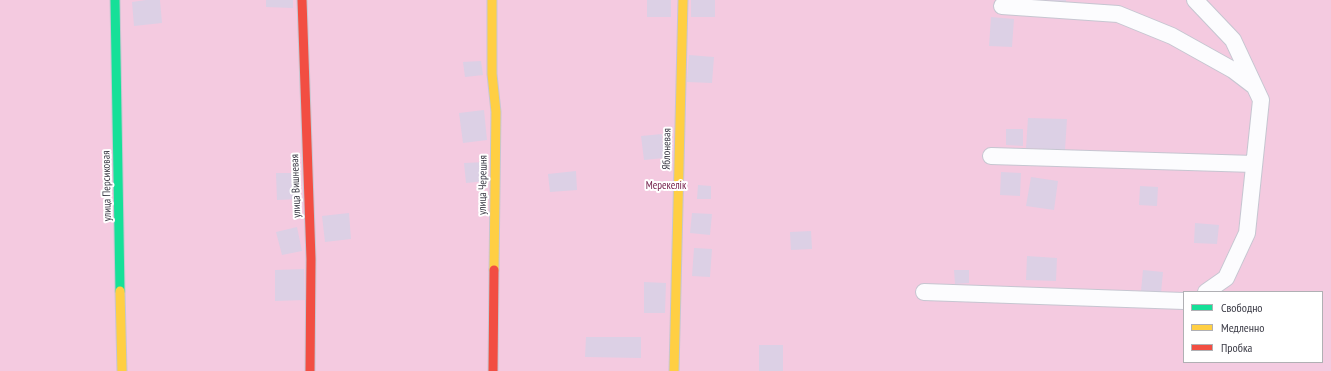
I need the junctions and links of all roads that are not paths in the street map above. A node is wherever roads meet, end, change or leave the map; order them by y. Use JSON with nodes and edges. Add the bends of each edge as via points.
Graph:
{"nodes":[{"id":1,"x":115,"y":0,"type":"edge"},
{"id":2,"x":302,"y":0,"type":"edge"},
{"id":3,"x":492,"y":0,"type":"edge"},
{"id":4,"x":683,"y":0,"type":"edge"},
{"id":5,"x":1195,"y":0,"type":"edge"},
{"id":6,"x":1002,"y":6,"type":"dead end"},
{"id":7,"x":1255,"y":86,"type":"junction"},
{"id":8,"x":991,"y":156,"type":"dead end"},
{"id":9,"x":1254,"y":164,"type":"junction"},
{"id":10,"x":1207,"y":291,"type":"edge"},
{"id":11,"x":924,"y":292,"type":"dead end"},
{"id":12,"x":1183,"y":301,"type":"edge"},
{"id":13,"x":122,"y":371,"type":"edge"},
{"id":14,"x":310,"y":371,"type":"edge"},
{"id":15,"x":493,"y":371,"type":"edge"},
{"id":16,"x":674,"y":371,"type":"edge"}],
"edges":[{"from":1,"to":13,"type":"street","name":"улица Персиковая"},
{"from":2,"to":14,"type":"street","name":"улица Вишневая","via":[[311,259]]},
{"from":3,"to":15,"type":"street","name":"улица Черешня","via":[[492,74],[496,112]]},
{"from":4,"to":16,"type":"street","name":"Яблоневая"},
{"from":5,"to":7,"type":"street","via":[[1233,40]]},
{"from":6,"to":7,"type":"street","via":[[1118,14],[1172,36]]},
{"from":7,"to":9,"type":"street","via":[[1261,100]]},
{"from":8,"to":9,"type":"street"},
{"from":9,"to":10,"type":"street","via":[[1247,234],[1226,278]]},
{"from":11,"to":12,"type":"street"}]}
